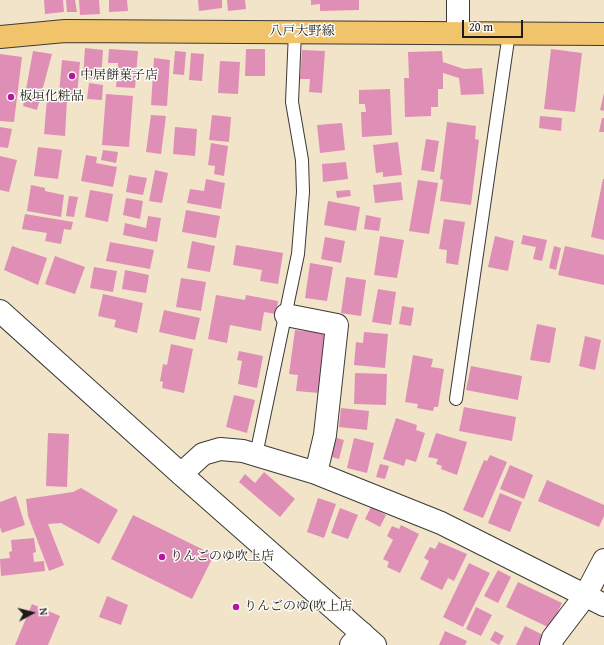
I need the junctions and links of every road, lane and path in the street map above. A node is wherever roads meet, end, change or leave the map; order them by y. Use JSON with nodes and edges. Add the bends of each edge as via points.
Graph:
{"nodes":[{"id":1,"x":458,"y":0,"type":"edge"},
{"id":2,"x":295,"y":32,"type":"junction"},
{"id":3,"x":458,"y":32,"type":"junction"},
{"id":4,"x":509,"y":33,"type":"junction"},
{"id":5,"x":604,"y":34,"type":"edge"},
{"id":6,"x":0,"y":37,"type":"edge"},
{"id":7,"x":0,"y":311,"type":"edge"},
{"id":8,"x":286,"y":315,"type":"junction"},
{"id":9,"x":456,"y":400,"type":"dead end"},
{"id":10,"x":256,"y":455,"type":"junction"},
{"id":11,"x":316,"y":473,"type":"junction"},
{"id":12,"x":181,"y":474,"type":"junction"},
{"id":13,"x":604,"y":560,"type":"edge"},
{"id":14,"x":594,"y":601,"type":"edge"},
{"id":15,"x":362,"y":641,"type":"edge"},
{"id":16,"x":551,"y":645,"type":"edge"}],
"edges":[{"from":1,"to":3,"type":"street"},
{"from":2,"to":3,"type":"main road","name":"八戸大野線"},
{"from":2,"to":6,"type":"main road","name":"八戸大野線","via":[[65,31]]},
{"from":2,"to":8,"type":"lane","via":[[292,102],[302,160],[303,192],[298,254]]},
{"from":3,"to":4,"type":"main road","name":"八戸大野線"},
{"from":4,"to":5,"type":"main road","name":"八戸大野線"},
{"from":4,"to":9,"type":"lane"},
{"from":7,"to":12,"type":"street"},
{"from":8,"to":10,"type":"lane"},
{"from":8,"to":11,"type":"street","via":[[337,325],[325,436]]},
{"from":10,"to":11,"type":"street"},
{"from":10,"to":12,"type":"street","via":[[243,450],[220,449],[203,454]]},
{"from":11,"to":14,"type":"street","via":[[441,524]]},
{"from":12,"to":15,"type":"street"},
{"from":13,"to":14,"type":"street"},
{"from":14,"to":16,"type":"street","via":[[553,638]]}]}
